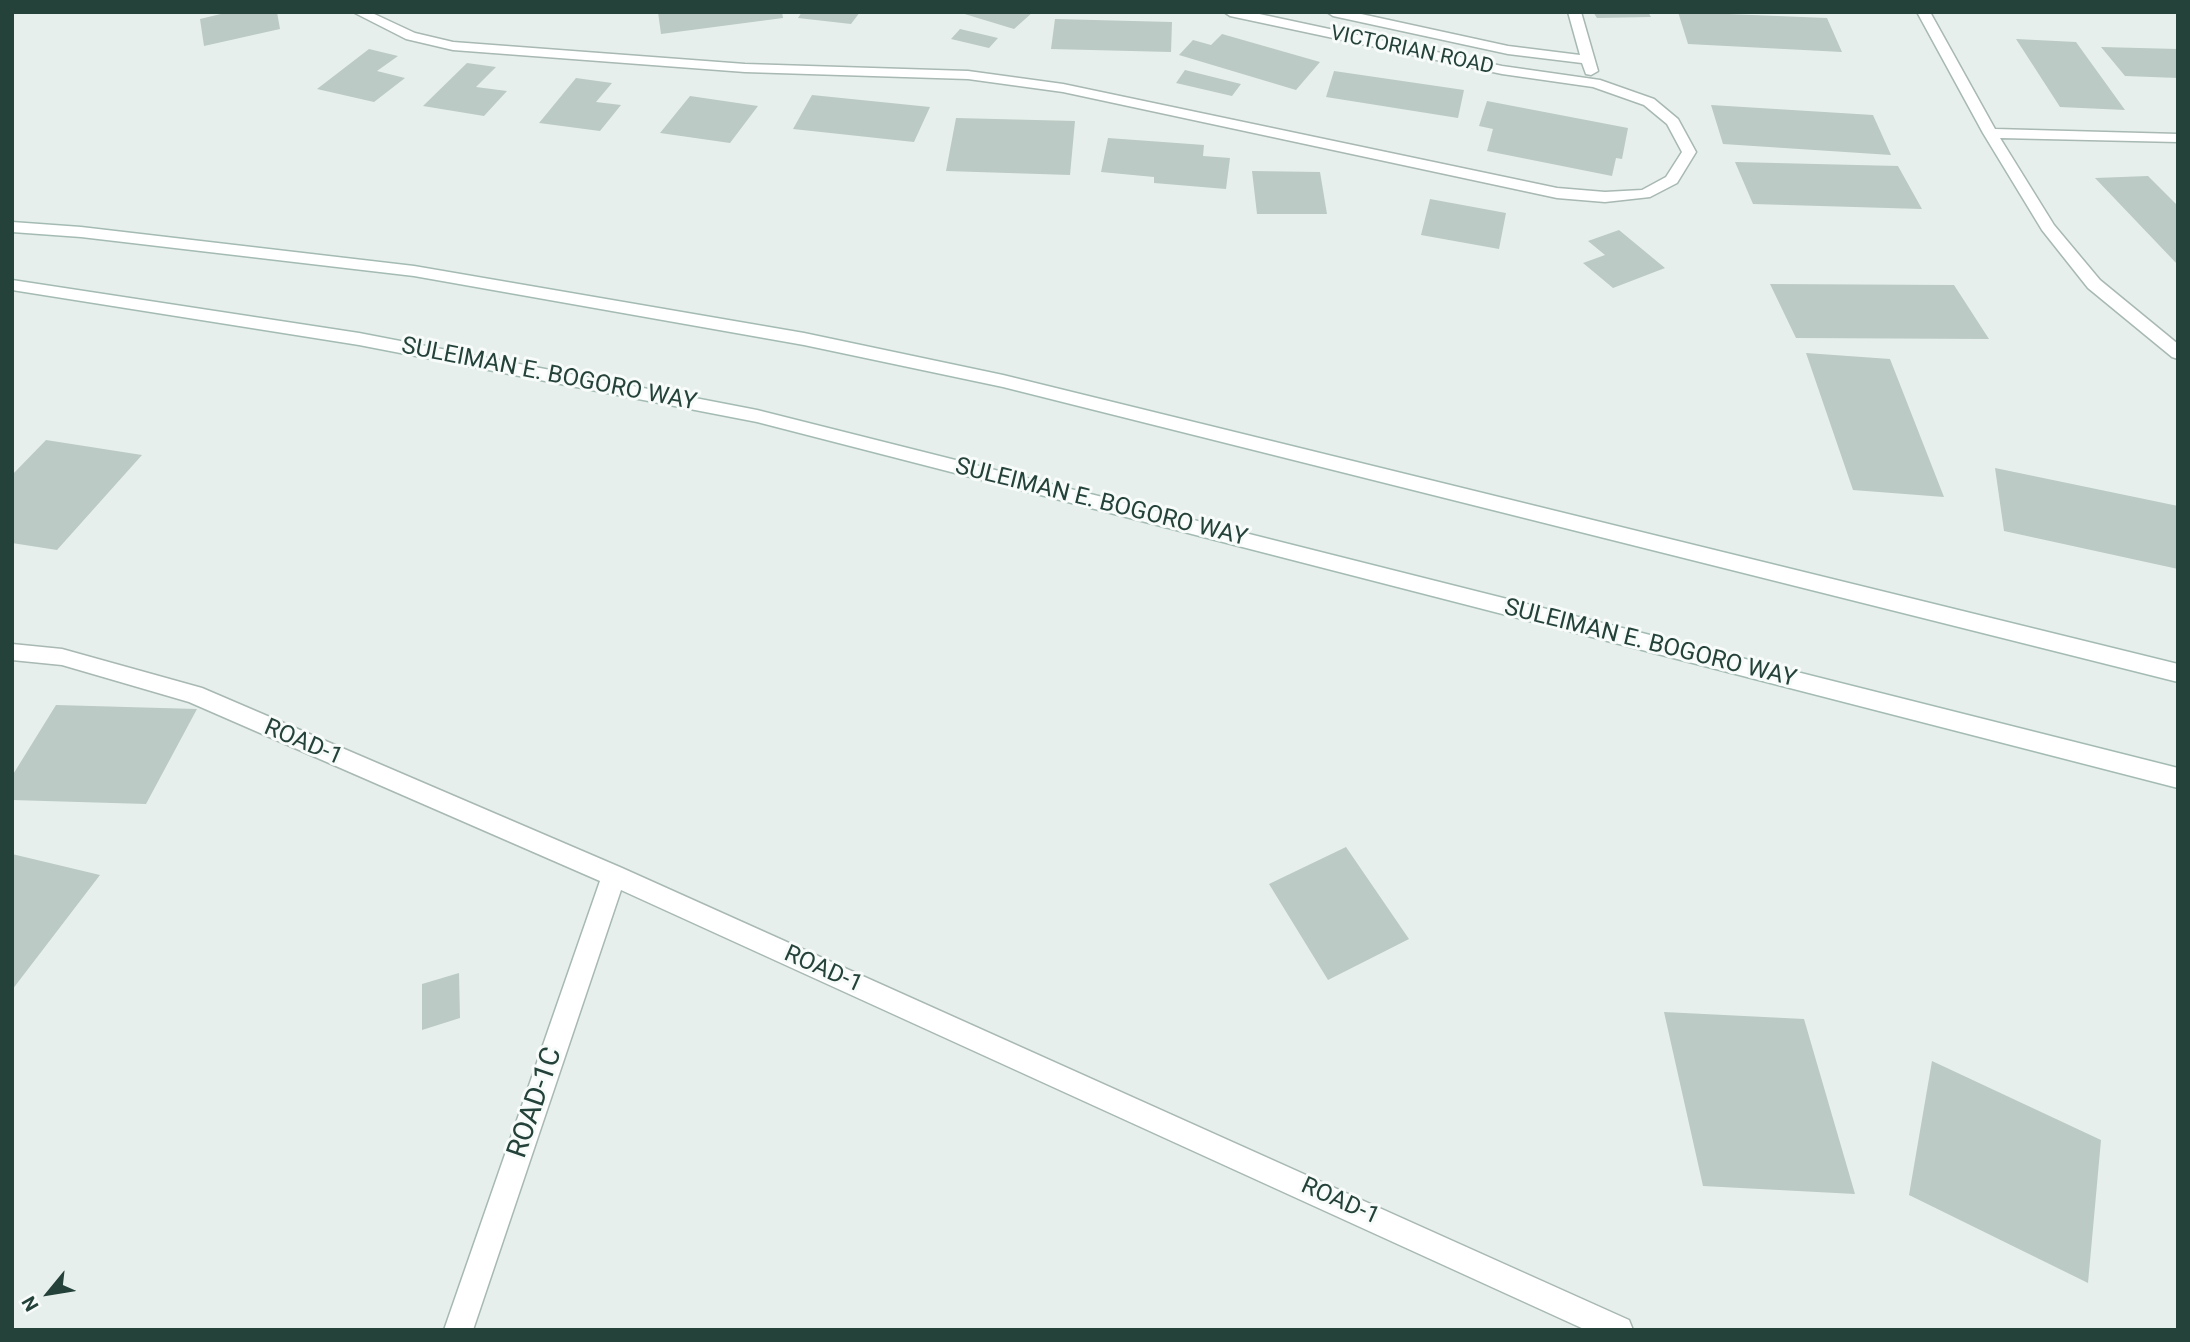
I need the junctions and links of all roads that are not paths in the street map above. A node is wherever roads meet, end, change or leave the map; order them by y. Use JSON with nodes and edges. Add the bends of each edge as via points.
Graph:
{"nodes":[{"id":1,"x":359,"y":12,"type":"edge"},
{"id":2,"x":1230,"y":12,"type":"edge"},
{"id":3,"x":1333,"y":12,"type":"edge"},
{"id":4,"x":1574,"y":12,"type":"edge"},
{"id":5,"x":1923,"y":12,"type":"edge"},
{"id":6,"x":1588,"y":60,"type":"junction"},
{"id":7,"x":1595,"y":83,"type":"junction"},
{"id":8,"x":1990,"y":133,"type":"junction"},
{"id":9,"x":2178,"y":138,"type":"edge"},
{"id":10,"x":12,"y":227,"type":"edge"},
{"id":11,"x":12,"y":285,"type":"edge"},
{"id":12,"x":2178,"y":353,"type":"edge"},
{"id":13,"x":12,"y":652,"type":"edge"},
{"id":14,"x":2178,"y":673,"type":"edge"},
{"id":15,"x":2178,"y":778,"type":"edge"},
{"id":16,"x":614,"y":876,"type":"junction"},
{"id":17,"x":458,"y":1330,"type":"edge"},
{"id":18,"x":1619,"y":1330,"type":"edge"}],
"edges":[{"from":1,"to":7,"type":"street","name":"VICTORIAN ROAD","via":[[411,36],[453,46],[746,68],[968,75],[1063,88],[1556,193],[1645,194],[1672,180],[1689,152],[1672,122],[1649,102]]},
{"from":2,"to":7,"type":"street","name":"VICTORIAN ROAD","via":[[1502,70]]},
{"from":3,"to":6,"type":"street","name":"VICTORIAN ROAD","via":[[1508,50]]},
{"from":4,"to":6,"type":"street"},
{"from":5,"to":8,"type":"street"},
{"from":6,"to":7,"type":"street"},
{"from":8,"to":9,"type":"street"},
{"from":8,"to":12,"type":"street","via":[[2048,227],[2094,284]]},
{"from":10,"to":14,"type":"street","via":[[414,271],[804,339],[1003,381]]},
{"from":11,"to":15,"type":"street","name":"SULEIMAN E. BOGORO WAY","via":[[359,339],[757,416]]},
{"from":13,"to":16,"type":"street","name":"ROAD-1","via":[[62,657],[194,694]]},
{"from":16,"to":17,"type":"street","name":"ROAD-1C"},
{"from":16,"to":18,"type":"street","name":"ROAD-1"}]}
